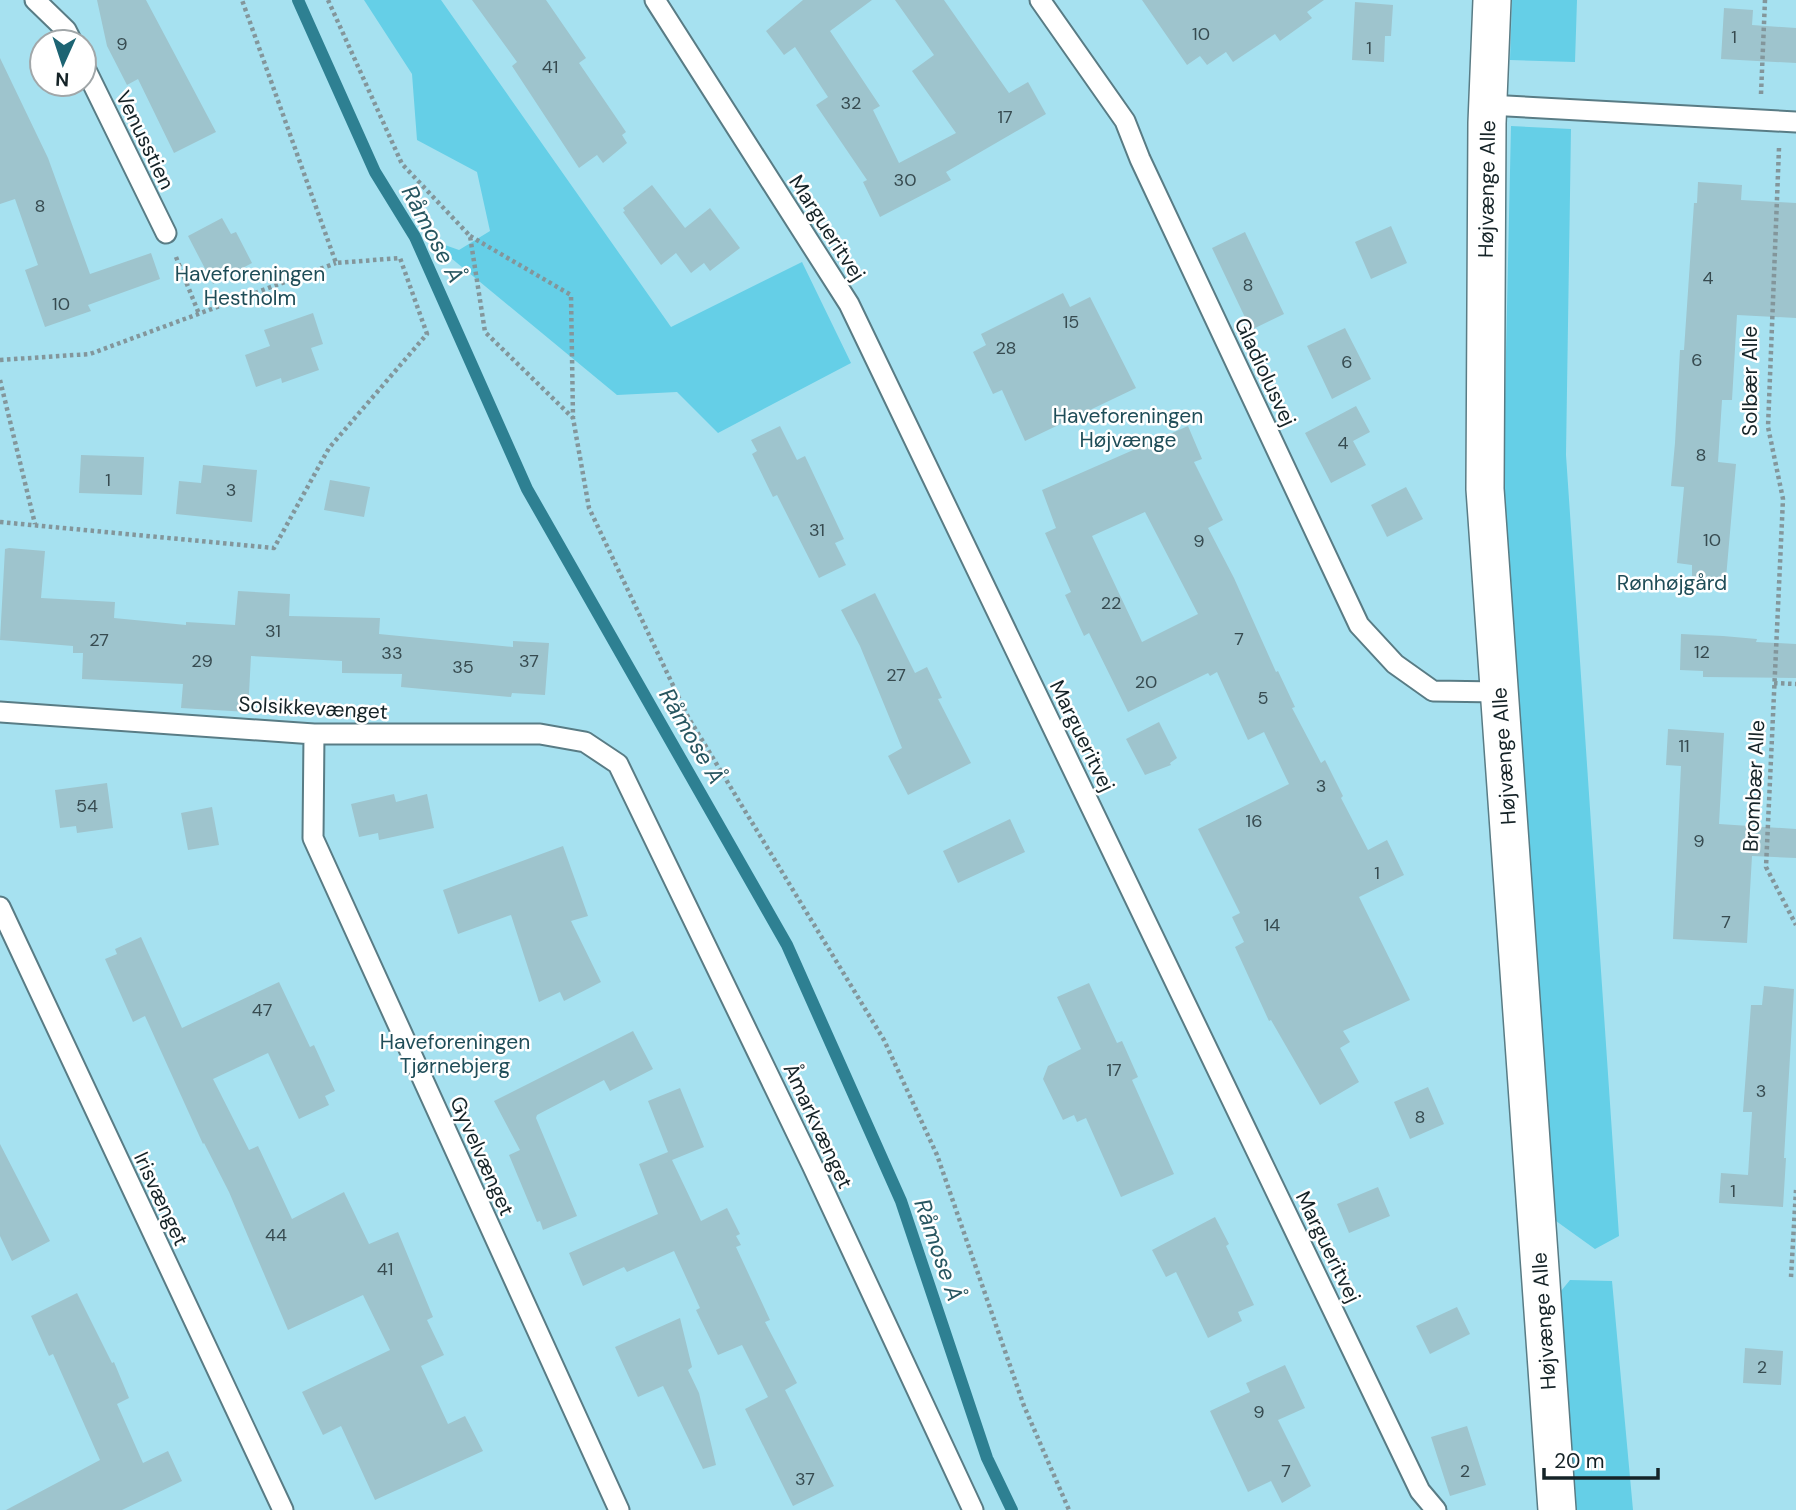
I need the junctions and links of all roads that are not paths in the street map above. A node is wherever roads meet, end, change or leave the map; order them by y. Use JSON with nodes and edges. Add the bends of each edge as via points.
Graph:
{"nodes":[{"id":1,"x":35,"y":0,"type":"edge"},
{"id":2,"x":655,"y":0,"type":"edge"},
{"id":3,"x":1040,"y":0,"type":"edge"},
{"id":4,"x":1492,"y":0,"type":"edge"},
{"id":5,"x":64,"y":28,"type":"edge"},
{"id":6,"x":98,"y":95,"type":"edge"},
{"id":7,"x":1488,"y":105,"type":"junction"},
{"id":8,"x":1788,"y":121,"type":"edge"},
{"id":9,"x":166,"y":233,"type":"road end"},
{"id":10,"x":1499,"y":692,"type":"junction"},
{"id":11,"x":0,"y":712,"type":"edge"},
{"id":12,"x":314,"y":734,"type":"junction"},
{"id":13,"x":618,"y":764,"type":"joint"},
{"id":14,"x":0,"y":907,"type":"edge"},
{"id":15,"x":283,"y":1510,"type":"edge"},
{"id":16,"x":619,"y":1510,"type":"edge"},
{"id":17,"x":973,"y":1510,"type":"edge"},
{"id":18,"x":1436,"y":1510,"type":"edge"},
{"id":19,"x":1557,"y":1510,"type":"edge"}],
"edges":[{"from":1,"to":5,"type":"lane"},
{"from":2,"to":18,"type":"lane","name":"Margueritvej","via":[[849,304],[1420,1492]]},
{"from":3,"to":10,"type":"lane","name":"Gladiolusvej","via":[[1125,121],[1359,625],[1395,664],[1433,691]]},
{"from":4,"to":7,"type":"street","name":"Højvænge Alle"},
{"from":6,"to":9,"type":"lane","name":"Venusstien"},
{"from":7,"to":8,"type":"lane"},
{"from":7,"to":10,"type":"street","name":"Højvænge Alle","via":[[1485,489]]},
{"from":10,"to":19,"type":"street","name":"Højvænge Alle"},
{"from":11,"to":12,"type":"lane","name":"Solsikkevænget"},
{"from":12,"to":13,"type":"lane","name":"Solsikkevænget","via":[[540,734],[585,742]]},
{"from":12,"to":16,"type":"lane","name":"Gyvelvænget","via":[[313,838]]},
{"from":13,"to":17,"type":"lane","name":"Åmarkvænget"},
{"from":14,"to":15,"type":"lane","name":"Irisvænget"}]}
